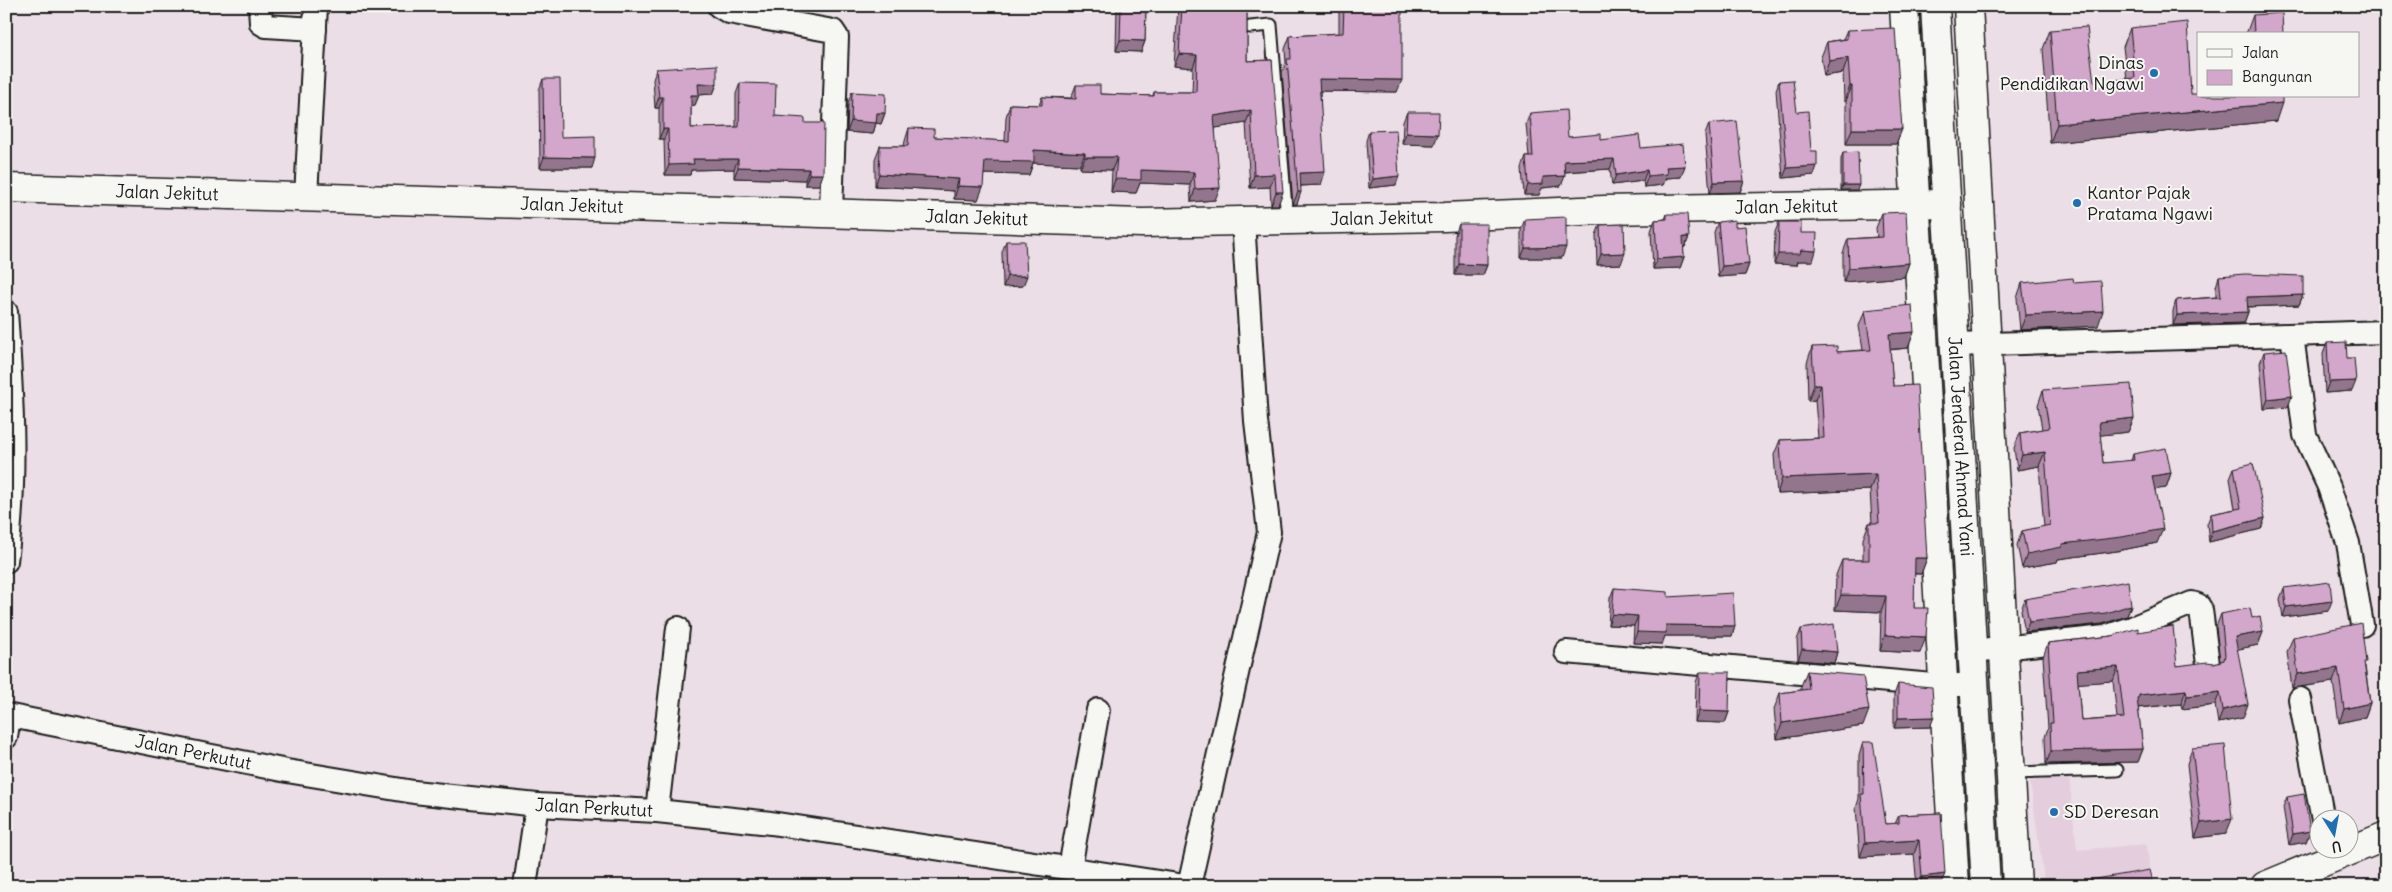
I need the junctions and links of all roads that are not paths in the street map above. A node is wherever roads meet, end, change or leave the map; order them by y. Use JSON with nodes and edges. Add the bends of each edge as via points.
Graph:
{"nodes":[{"id":1,"x":260,"y":6,"type":"edge"},
{"id":2,"x":316,"y":6,"type":"edge"},
{"id":3,"x":719,"y":6,"type":"edge"},
{"id":4,"x":1904,"y":6,"type":"edge"},
{"id":5,"x":1935,"y":6,"type":"edge"},
{"id":6,"x":1968,"y":6,"type":"edge"},
{"id":7,"x":1250,"y":27,"type":"dead end"},
{"id":8,"x":316,"y":29,"type":"junction"},
{"id":9,"x":6,"y":188,"type":"edge"},
{"id":10,"x":306,"y":197,"type":"junction"},
{"id":11,"x":1946,"y":204,"type":"junction"},
{"id":12,"x":1914,"y":205,"type":"junction"},
{"id":13,"x":831,"y":212,"type":"junction"},
{"id":14,"x":1287,"y":220,"type":"junction"},
{"id":15,"x":1243,"y":221,"type":"junction"},
{"id":16,"x":6,"y":312,"type":"edge"},
{"id":17,"x":2386,"y":332,"type":"edge"},
{"id":18,"x":2292,"y":335,"type":"junction"},
{"id":19,"x":1989,"y":343,"type":"junction"},
{"id":20,"x":1954,"y":345,"type":"junction"},
{"id":21,"x":6,"y":561,"type":"edge"},
{"id":22,"x":2362,"y":625,"type":"edge"},
{"id":23,"x":678,"y":628,"type":"dead end"},
{"id":24,"x":2004,"y":649,"type":"junction"},
{"id":25,"x":1973,"y":651,"type":"junction"},
{"id":26,"x":1566,"y":652,"type":"dead end"},
{"id":27,"x":2208,"y":664,"type":"edge"},
{"id":28,"x":1975,"y":684,"type":"junction"},
{"id":29,"x":1944,"y":686,"type":"junction"},
{"id":30,"x":2300,"y":699,"type":"dead end"},
{"id":31,"x":1098,"y":710,"type":"dead end"},
{"id":32,"x":7,"y":723,"type":"edge"},
{"id":33,"x":2117,"y":770,"type":"dead end"},
{"id":34,"x":2011,"y":773,"type":"junction"},
{"id":35,"x":537,"y":804,"type":"junction"},
{"id":36,"x":2321,"y":810,"type":"edge"},
{"id":37,"x":657,"y":811,"type":"junction"},
{"id":38,"x":2386,"y":836,"type":"edge"},
{"id":39,"x":2360,"y":844,"type":"edge"},
{"id":40,"x":2318,"y":860,"type":"edge"},
{"id":41,"x":1070,"y":868,"type":"junction"},
{"id":42,"x":1178,"y":885,"type":"edge"},
{"id":43,"x":525,"y":886,"type":"edge"},
{"id":44,"x":1955,"y":886,"type":"edge"},
{"id":45,"x":1986,"y":886,"type":"edge"},
{"id":46,"x":2018,"y":886,"type":"edge"},
{"id":47,"x":2266,"y":886,"type":"edge"}],
"edges":[{"from":1,"to":8,"type":"street","via":[[259,19],[266,26]]},
{"from":2,"to":8,"type":"street"},
{"from":3,"to":13,"type":"street","via":[[729,12],[833,31],[837,37]]},
{"from":4,"to":12,"type":"street"},
{"from":5,"to":11,"type":"street","name":"Jalan Jenderal Ahmad Yani"},
{"from":6,"to":19,"type":"street"},
{"from":7,"to":14,"type":"lane","via":[[1271,25]]},
{"from":8,"to":10,"type":"street"},
{"from":9,"to":10,"type":"street","name":"Jalan Jekitut"},
{"from":10,"to":13,"type":"street","name":"Jalan Jekitut"},
{"from":11,"to":12,"type":"street","name":"Jalan Jekitut"},
{"from":11,"to":20,"type":"street","name":"Jalan Jenderal Ahmad Yani"},
{"from":12,"to":14,"type":"street","name":"Jalan Jekitut"},
{"from":12,"to":29,"type":"street"},
{"from":13,"to":15,"type":"street","name":"Jalan Jekitut","via":[[1142,223]]},
{"from":14,"to":15,"type":"street","name":"Jalan Jekitut"},
{"from":15,"to":42,"type":"street","via":[[1256,421],[1269,532]]},
{"from":16,"to":21,"type":"street","via":[[12,402],[12,519]]},
{"from":17,"to":18,"type":"street"},
{"from":18,"to":19,"type":"street"},
{"from":18,"to":22,"type":"street","via":[[2306,435],[2329,487],[2348,543]]},
{"from":19,"to":20,"type":"street"},
{"from":19,"to":24,"type":"street"},
{"from":20,"to":25,"type":"street","name":"Jalan Jenderal Ahmad Yani"},
{"from":23,"to":37,"type":"street"},
{"from":24,"to":25,"type":"street"},
{"from":24,"to":27,"type":"street","via":[[2105,637],[2192,603],[2201,610]]},
{"from":24,"to":34,"type":"street"},
{"from":25,"to":28,"type":"street","name":"Jalan Jenderal Ahmad Yani"},
{"from":26,"to":29,"type":"street"},
{"from":28,"to":29,"type":"street"},
{"from":28,"to":45,"type":"street","name":"Jalan Jenderal Ahmad Yani"},
{"from":29,"to":44,"type":"street"},
{"from":30,"to":36,"type":"street"},
{"from":31,"to":41,"type":"street"},
{"from":32,"to":35,"type":"street","name":"Jalan Perkutut","via":[[369,785]]},
{"from":33,"to":34,"type":"lane"},
{"from":34,"to":46,"type":"street"},
{"from":35,"to":37,"type":"street","name":"Jalan Perkutut"},
{"from":35,"to":43,"type":"street"},
{"from":37,"to":41,"type":"street","name":"Jalan Perkutut","via":[[771,824]]},
{"from":38,"to":39,"type":"street"},
{"from":40,"to":47,"type":"street"},
{"from":41,"to":42,"type":"street","name":"Jalan Perkutut"}]}
